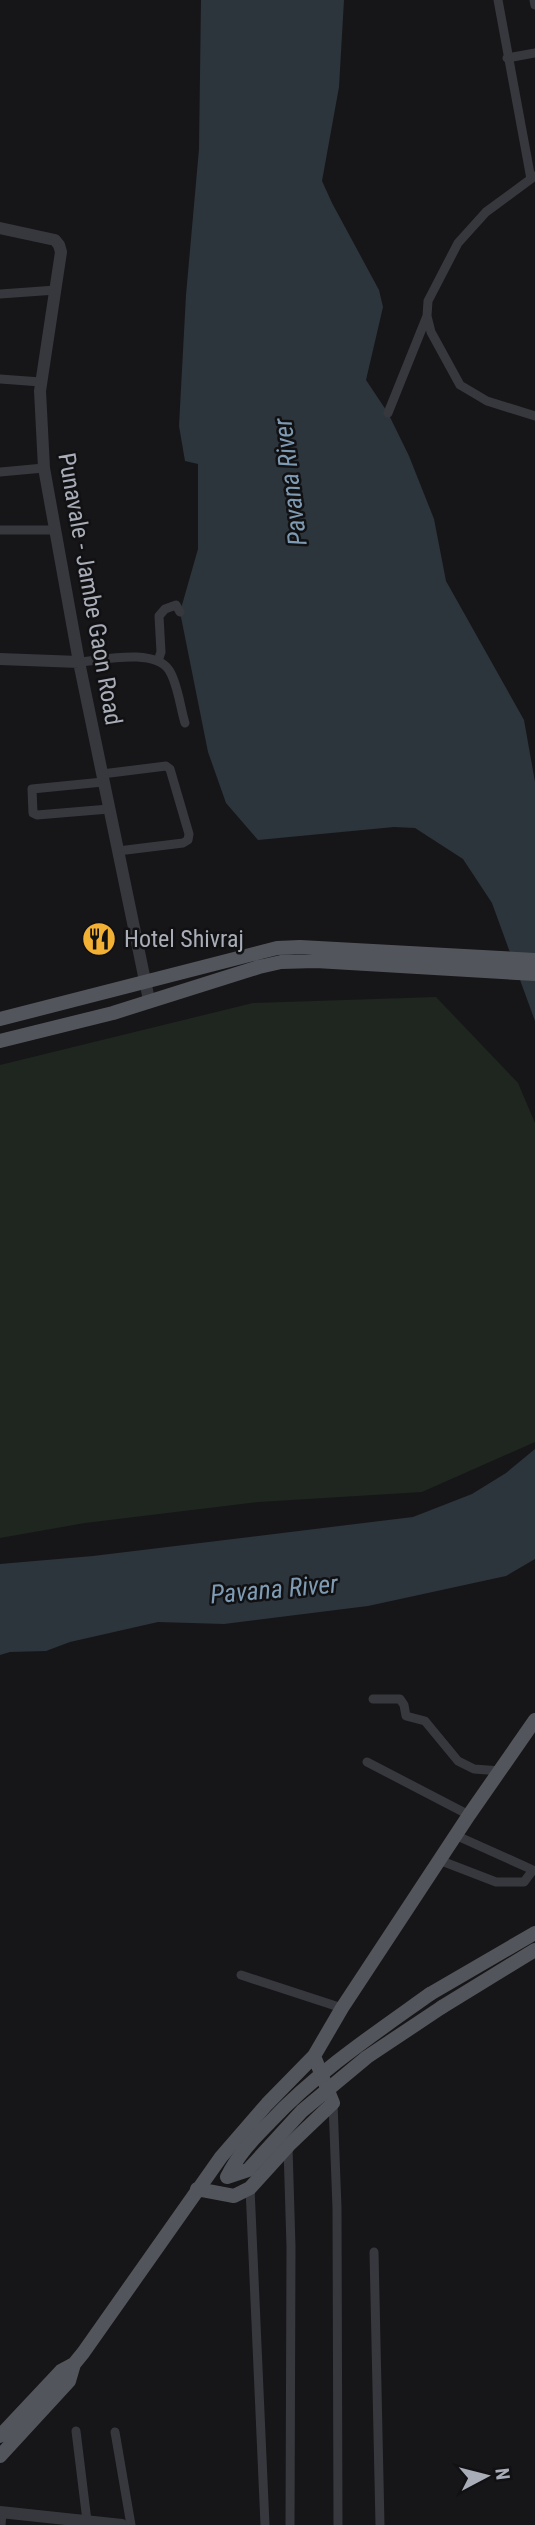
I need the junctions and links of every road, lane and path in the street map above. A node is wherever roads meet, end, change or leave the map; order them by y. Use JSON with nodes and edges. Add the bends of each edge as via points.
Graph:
{"nodes":[{"id":1,"x":498,"y":0,"type":"edge"},
{"id":2,"x":534,"y":0,"type":"edge"},
{"id":3,"x":535,"y":5,"type":"edge"},
{"id":4,"x":535,"y":53,"type":"edge"},
{"id":5,"x":508,"y":58,"type":"junction"},
{"id":6,"x":533,"y":177,"type":"edge"},
{"id":7,"x":0,"y":228,"type":"edge"},
{"id":8,"x":56,"y":290,"type":"junction"},
{"id":9,"x":0,"y":294,"type":"edge"},
{"id":10,"x":427,"y":316,"type":"junction"},
{"id":11,"x":0,"y":379,"type":"edge"},
{"id":12,"x":41,"y":382,"type":"junction"},
{"id":13,"x":387,"y":413,"type":"dead end"},
{"id":14,"x":535,"y":416,"type":"edge"},
{"id":15,"x":44,"y":468,"type":"junction"},
{"id":16,"x":0,"y":472,"type":"edge"},
{"id":17,"x":0,"y":530,"type":"edge"},
{"id":18,"x":56,"y":530,"type":"junction"},
{"id":19,"x":180,"y":612,"type":"dead end"},
{"id":20,"x":0,"y":659,"type":"edge"},
{"id":21,"x":158,"y":661,"type":"junction"},
{"id":22,"x":79,"y":662,"type":"junction"},
{"id":23,"x":185,"y":723,"type":"dead end"},
{"id":24,"x":103,"y":778,"type":"junction"},
{"id":25,"x":109,"y":809,"type":"junction"},
{"id":26,"x":118,"y":851,"type":"junction"},
{"id":27,"x":257,"y":960,"type":"junction"},
{"id":28,"x":535,"y":960,"type":"edge"},
{"id":29,"x":535,"y":974,"type":"edge"},
{"id":30,"x":145,"y":981,"type":"junction"},
{"id":31,"x":149,"y":1000,"type":"junction"},
{"id":32,"x":0,"y":1018,"type":"edge"},
{"id":33,"x":0,"y":1041,"type":"edge"},
{"id":34,"x":373,"y":1699,"type":"dead end"},
{"id":35,"x":535,"y":1720,"type":"edge"},
{"id":36,"x":367,"y":1762,"type":"dead end"},
{"id":37,"x":501,"y":1771,"type":"junction"},
{"id":38,"x":468,"y":1815,"type":"junction"},
{"id":39,"x":455,"y":1835,"type":"junction"},
{"id":40,"x":439,"y":1860,"type":"junction"},
{"id":41,"x":535,"y":1933,"type":"edge"},
{"id":42,"x":535,"y":1950,"type":"edge"},
{"id":43,"x":241,"y":1975,"type":"dead end"},
{"id":44,"x":342,"y":2008,"type":"junction"},
{"id":45,"x":314,"y":2056,"type":"junction"},
{"id":46,"x":333,"y":2103,"type":"junction"},
{"id":47,"x":289,"y":2145,"type":"junction"},
{"id":48,"x":227,"y":2177,"type":"junction"},
{"id":49,"x":250,"y":2188,"type":"junction"},
{"id":50,"x":197,"y":2189,"type":"junction"},
{"id":51,"x":215,"y":2192,"type":"junction"},
{"id":52,"x":373,"y":2252,"type":"dead end"},
{"id":53,"x":76,"y":2431,"type":"dead end"},
{"id":54,"x":115,"y":2432,"type":"dead end"},
{"id":55,"x":9,"y":2433,"type":"edge"},
{"id":56,"x":0,"y":2456,"type":"edge"},
{"id":57,"x":1,"y":2517,"type":"edge"},
{"id":58,"x":84,"y":2522,"type":"edge"},
{"id":59,"x":122,"y":2525,"type":"edge"},
{"id":60,"x":131,"y":2525,"type":"edge"},
{"id":61,"x":265,"y":2525,"type":"edge"},
{"id":62,"x":290,"y":2525,"type":"edge"},
{"id":63,"x":338,"y":2525,"type":"edge"},
{"id":64,"x":380,"y":2525,"type":"edge"}],
"edges":[{"from":1,"to":5,"type":"street"},
{"from":2,"to":3,"type":"street"},
{"from":4,"to":5,"type":"street"},
{"from":5,"to":6,"type":"street"},
{"from":6,"to":10,"type":"street","via":[[486,212],[458,243],[428,301]]},
{"from":7,"to":8,"type":"street","name":"Punavale - Jambe Gaon Road","via":[[59,244]]},
{"from":8,"to":9,"type":"street"},
{"from":8,"to":12,"type":"street","name":"Punavale - Jambe Gaon Road"},
{"from":10,"to":13,"type":"street"},
{"from":10,"to":14,"type":"street","via":[[460,385],[487,401]]},
{"from":11,"to":12,"type":"street"},
{"from":12,"to":15,"type":"street","name":"Punavale - Jambe Gaon Road"},
{"from":15,"to":16,"type":"street"},
{"from":15,"to":18,"type":"street","name":"Punavale - Jambe Gaon Road"},
{"from":17,"to":18,"type":"street"},
{"from":18,"to":22,"type":"street","name":"Punavale - Jambe Gaon Road"},
{"from":19,"to":21,"type":"street","via":[[176,605],[159,617]]},
{"from":20,"to":22,"type":"street"},
{"from":21,"to":22,"type":"street","via":[[140,657]]},
{"from":21,"to":23,"type":"street","via":[[170,672]]},
{"from":22,"to":24,"type":"street","name":"Punavale - Jambe Gaon Road"},
{"from":24,"to":25,"type":"street","name":"Punavale - Jambe Gaon Road"},
{"from":24,"to":25,"type":"street","via":[[32,789],[33,813]]},
{"from":24,"to":26,"type":"street","via":[[161,766],[170,769],[189,834],[183,843]]},
{"from":25,"to":26,"type":"street","name":"Punavale - Jambe Gaon Road"},
{"from":26,"to":30,"type":"street","name":"Punavale - Jambe Gaon Road"},
{"from":27,"to":28,"type":"main road","via":[[278,948],[300,947]]},
{"from":27,"to":29,"type":"main road"},
{"from":27,"to":30,"type":"main road"},
{"from":27,"to":31,"type":"main road"},
{"from":30,"to":31,"type":"street","name":"Punavale - Jambe Gaon Road"},
{"from":30,"to":32,"type":"main road"},
{"from":31,"to":33,"type":"main road"},
{"from":34,"to":37,"type":"street","via":[[400,1699],[406,1716],[425,1721],[458,1761],[474,1769]]},
{"from":35,"to":37,"type":"main road"},
{"from":36,"to":38,"type":"street"},
{"from":37,"to":38,"type":"main road"},
{"from":38,"to":39,"type":"main road"},
{"from":39,"to":40,"type":"main road"},
{"from":39,"to":40,"type":"street","via":[[533,1870],[524,1882],[496,1882]]},
{"from":40,"to":44,"type":"main road"},
{"from":41,"to":48,"type":"main road","bridge":true,"via":[[430,1994],[355,2046],[293,2097],[238,2155]]},
{"from":42,"to":48,"type":"main road","bridge":true,"via":[[367,2057],[302,2111],[248,2170]]},
{"from":43,"to":44,"type":"street"},
{"from":44,"to":45,"type":"main road"},
{"from":45,"to":46,"type":"main road"},
{"from":45,"to":50,"type":"main road","via":[[267,2104]]},
{"from":46,"to":47,"type":"main road"},
{"from":46,"to":63,"type":"street"},
{"from":47,"to":49,"type":"main road"},
{"from":47,"to":62,"type":"street"},
{"from":48,"to":51,"type":"main road"},
{"from":49,"to":51,"type":"main road","via":[[234,2196]]},
{"from":49,"to":61,"type":"street"},
{"from":50,"to":51,"type":"main road"},
{"from":50,"to":55,"type":"main road","via":[[74,2364],[69,2381]]},
{"from":52,"to":64,"type":"street"},
{"from":53,"to":58,"type":"street"},
{"from":54,"to":60,"type":"street"},
{"from":55,"to":56,"type":"main road"},
{"from":57,"to":58,"type":"street"},
{"from":58,"to":59,"type":"street"}]}
